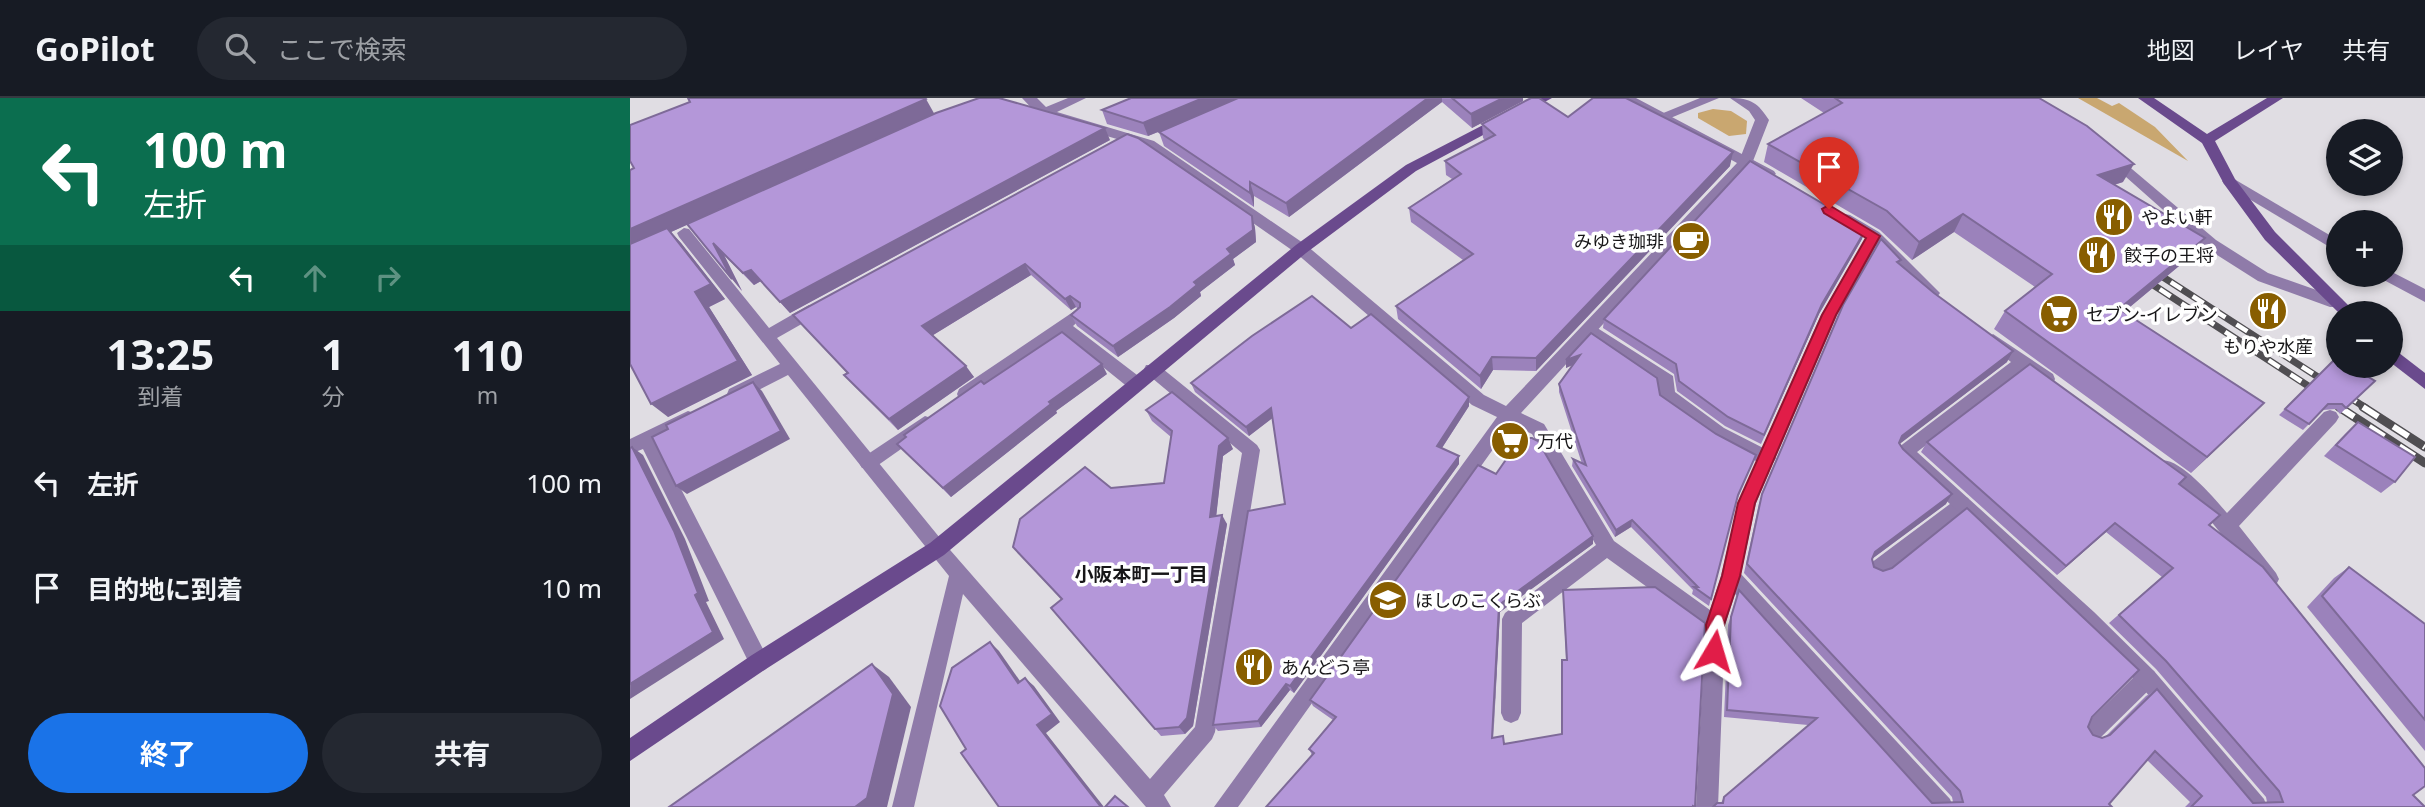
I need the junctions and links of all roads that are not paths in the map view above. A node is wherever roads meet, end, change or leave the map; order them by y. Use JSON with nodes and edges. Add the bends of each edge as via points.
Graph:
{"nodes":[{"id":1,"x":1029,"y":98,"type":"edge"},
{"id":2,"x":1079,"y":98,"type":"edge"},
{"id":3,"x":1545,"y":98,"type":"edge"},
{"id":4,"x":1626,"y":98,"type":"edge"},
{"id":5,"x":1712,"y":98,"type":"edge"},
{"id":6,"x":1737,"y":98,"type":"edge"},
{"id":7,"x":2145,"y":98,"type":"edge"},
{"id":8,"x":2276,"y":98,"type":"edge"},
{"id":9,"x":1044,"y":113,"type":"junction"},
{"id":10,"x":1663,"y":116,"type":"junction"},
{"id":11,"x":1132,"y":137,"type":"junction"},
{"id":12,"x":2207,"y":140,"type":"junction"},
{"id":13,"x":1107,"y":150,"type":"edge"},
{"id":14,"x":2103,"y":150,"type":"edge"},
{"id":15,"x":1746,"y":161,"type":"junction"},
{"id":16,"x":2229,"y":181,"type":"junction"},
{"id":17,"x":1784,"y":183,"type":"edge"},
{"id":18,"x":1829,"y":209,"type":"edge"},
{"id":19,"x":685,"y":233,"type":"edge"},
{"id":20,"x":1874,"y":236,"type":"junction"},
{"id":21,"x":2326,"y":240,"type":"edge"},
{"id":22,"x":1301,"y":249,"type":"junction"},
{"id":23,"x":2403,"y":284,"type":"edge"},
{"id":24,"x":2424,"y":295,"type":"edge"},
{"id":25,"x":2330,"y":301,"type":"edge"},
{"id":26,"x":2334,"y":301,"type":"edge"},
{"id":27,"x":828,"y":303,"type":"edge"},
{"id":28,"x":1947,"y":306,"type":"edge"},
{"id":29,"x":1591,"y":330,"type":"junction"},
{"id":30,"x":1980,"y":330,"type":"edge"},
{"id":31,"x":767,"y":336,"type":"junction"},
{"id":32,"x":2023,"y":362,"type":"junction"},
{"id":33,"x":2403,"y":364,"type":"edge"},
{"id":34,"x":791,"y":366,"type":"junction"},
{"id":35,"x":1152,"y":369,"type":"junction"},
{"id":36,"x":1135,"y":383,"type":"junction"},
{"id":37,"x":2425,"y":383,"type":"edge"},
{"id":38,"x":2056,"y":386,"type":"edge"},
{"id":39,"x":1509,"y":414,"type":"junction"},
{"id":40,"x":2330,"y":416,"type":"edge"},
{"id":41,"x":639,"y":443,"type":"edge"},
{"id":42,"x":2152,"y":456,"type":"edge"},
{"id":43,"x":1767,"y":458,"type":"junction"},
{"id":44,"x":868,"y":463,"type":"junction"},
{"id":45,"x":1962,"y":503,"type":"junction"},
{"id":46,"x":2227,"y":526,"type":"junction"},
{"id":47,"x":1607,"y":547,"type":"junction"},
{"id":48,"x":937,"y":549,"type":"junction"},
{"id":49,"x":1878,"y":569,"type":"edge"},
{"id":50,"x":959,"y":572,"type":"junction"},
{"id":51,"x":1731,"y":576,"type":"junction"},
{"id":52,"x":2279,"y":590,"type":"edge"},
{"id":53,"x":1715,"y":625,"type":"junction"},
{"id":54,"x":759,"y":662,"type":"junction"},
{"id":55,"x":2147,"y":678,"type":"junction"},
{"id":56,"x":1511,"y":713,"type":"dead end"},
{"id":57,"x":2091,"y":733,"type":"edge"},
{"id":58,"x":630,"y":751,"type":"edge"},
{"id":59,"x":1155,"y":801,"type":"edge"},
{"id":60,"x":903,"y":807,"type":"edge"},
{"id":61,"x":1225,"y":807,"type":"edge"},
{"id":62,"x":1707,"y":807,"type":"edge"},
{"id":63,"x":1942,"y":807,"type":"edge"},
{"id":64,"x":2256,"y":807,"type":"edge"}],
"edges":[{"from":1,"to":9,"type":"street"},
{"from":2,"to":9,"type":"street"},
{"from":3,"to":22,"type":"street","via":[[1427,158]]},
{"from":4,"to":10,"type":"street"},
{"from":5,"to":10,"type":"street"},
{"from":6,"to":15,"type":"street","via":[[1754,108],[1762,120]]},
{"from":7,"to":12,"type":"street"},
{"from":8,"to":12,"type":"street"},
{"from":9,"to":11,"type":"street"},
{"from":10,"to":15,"type":"street"},
{"from":11,"to":13,"type":"street"},
{"from":11,"to":22,"type":"street","via":[[1155,141]]},
{"from":12,"to":16,"type":"street"},
{"from":14,"to":25,"type":"street","via":[[2211,244],[2263,277]]},
{"from":15,"to":17,"type":"street"},
{"from":15,"to":29,"type":"street"},
{"from":16,"to":21,"type":"street"},
{"from":16,"to":26,"type":"street","via":[[2270,236]]},
{"from":18,"to":20,"type":"street"},
{"from":19,"to":31,"type":"street"},
{"from":20,"to":28,"type":"street"},
{"from":20,"to":43,"type":"street","via":[[1829,315]]},
{"from":22,"to":35,"type":"street"},
{"from":22,"to":39,"type":"street","via":[[1478,400]]},
{"from":23,"to":24,"type":"street"},
{"from":27,"to":31,"type":"street"},
{"from":29,"to":39,"type":"street"},
{"from":29,"to":43,"type":"street","via":[[1667,381],[1666,395],[1718,433]]},
{"from":30,"to":32,"type":"street"},
{"from":31,"to":34,"type":"street"},
{"from":32,"to":38,"type":"street"},
{"from":32,"to":45,"type":"street","via":[[1905,452]]},
{"from":33,"to":37,"type":"street"},
{"from":34,"to":41,"type":"street"},
{"from":34,"to":44,"type":"street"},
{"from":35,"to":36,"type":"street"},
{"from":35,"to":59,"type":"street","via":[[1251,450],[1205,732]]},
{"from":36,"to":44,"type":"street","via":[[1069,321]]},
{"from":36,"to":48,"type":"street"},
{"from":39,"to":47,"type":"street","via":[[1538,429]]},
{"from":39,"to":61,"type":"street"},
{"from":40,"to":46,"type":"street"},
{"from":41,"to":54,"type":"street"},
{"from":42,"to":46,"type":"street","via":[[2185,480]]},
{"from":43,"to":51,"type":"street","via":[[1746,503]]},
{"from":44,"to":48,"type":"street"},
{"from":45,"to":49,"type":"street"},
{"from":45,"to":55,"type":"street"},
{"from":46,"to":52,"type":"street"},
{"from":47,"to":53,"type":"street"},
{"from":47,"to":56,"type":"street","via":[[1512,619]]},
{"from":48,"to":50,"type":"street"},
{"from":48,"to":54,"type":"street"},
{"from":50,"to":59,"type":"street"},
{"from":50,"to":60,"type":"street"},
{"from":51,"to":53,"type":"street"},
{"from":51,"to":63,"type":"street"},
{"from":53,"to":62,"type":"street"},
{"from":54,"to":58,"type":"street"},
{"from":55,"to":57,"type":"street"},
{"from":55,"to":64,"type":"street"}]}
